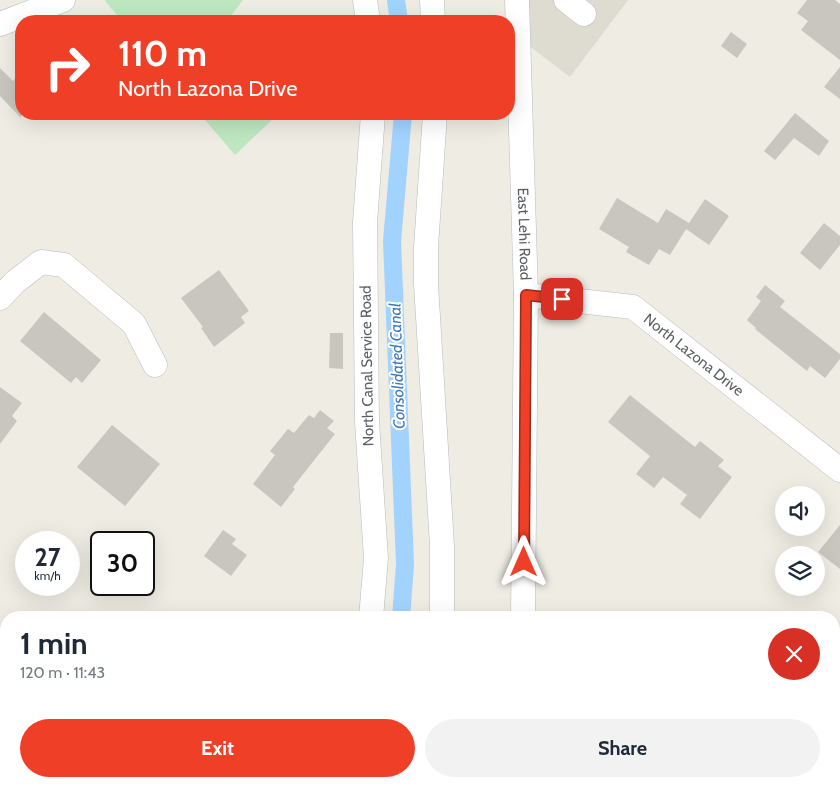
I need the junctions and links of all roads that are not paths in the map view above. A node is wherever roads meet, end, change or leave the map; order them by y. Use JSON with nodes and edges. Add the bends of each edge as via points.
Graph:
{"nodes":[{"id":1,"x":63,"y":0,"type":"edge"},
{"id":2,"x":365,"y":0,"type":"edge"},
{"id":3,"x":432,"y":0,"type":"edge"},
{"id":4,"x":517,"y":0,"type":"edge"},
{"id":5,"x":24,"y":15,"type":"edge"},
{"id":6,"x":367,"y":15,"type":"edge"},
{"id":7,"x":433,"y":15,"type":"edge"},
{"id":8,"x":15,"y":18,"type":"edge"},
{"id":9,"x":0,"y":24,"type":"edge"},
{"id":10,"x":373,"y":120,"type":"edge"},
{"id":11,"x":435,"y":120,"type":"edge"},
{"id":12,"x":526,"y":295,"type":"junction"},
{"id":13,"x":0,"y":298,"type":"edge"},
{"id":14,"x":155,"y":365,"type":"dead end"},
{"id":15,"x":840,"y":470,"type":"edge"},
{"id":16,"x":372,"y":611,"type":"edge"},
{"id":17,"x":442,"y":611,"type":"edge"},
{"id":18,"x":523,"y":611,"type":"edge"}],
"edges":[{"from":1,"to":5,"type":"street"},
{"from":2,"to":6,"type":"street"},
{"from":3,"to":7,"type":"street"},
{"from":4,"to":12,"type":"street","name":"East Lehi Road"},
{"from":8,"to":9,"type":"street"},
{"from":10,"to":16,"type":"street","name":"North Canal Service Road","via":[[365,222],[367,422],[376,558]]},
{"from":11,"to":17,"type":"street","via":[[426,284],[442,546]]},
{"from":12,"to":15,"type":"street","name":"North Lazona Drive","via":[[634,307]]},
{"from":12,"to":18,"type":"street","name":"East Lehi Road"},
{"from":13,"to":14,"type":"street","via":[[41,262],[64,265],[134,324]]}]}
